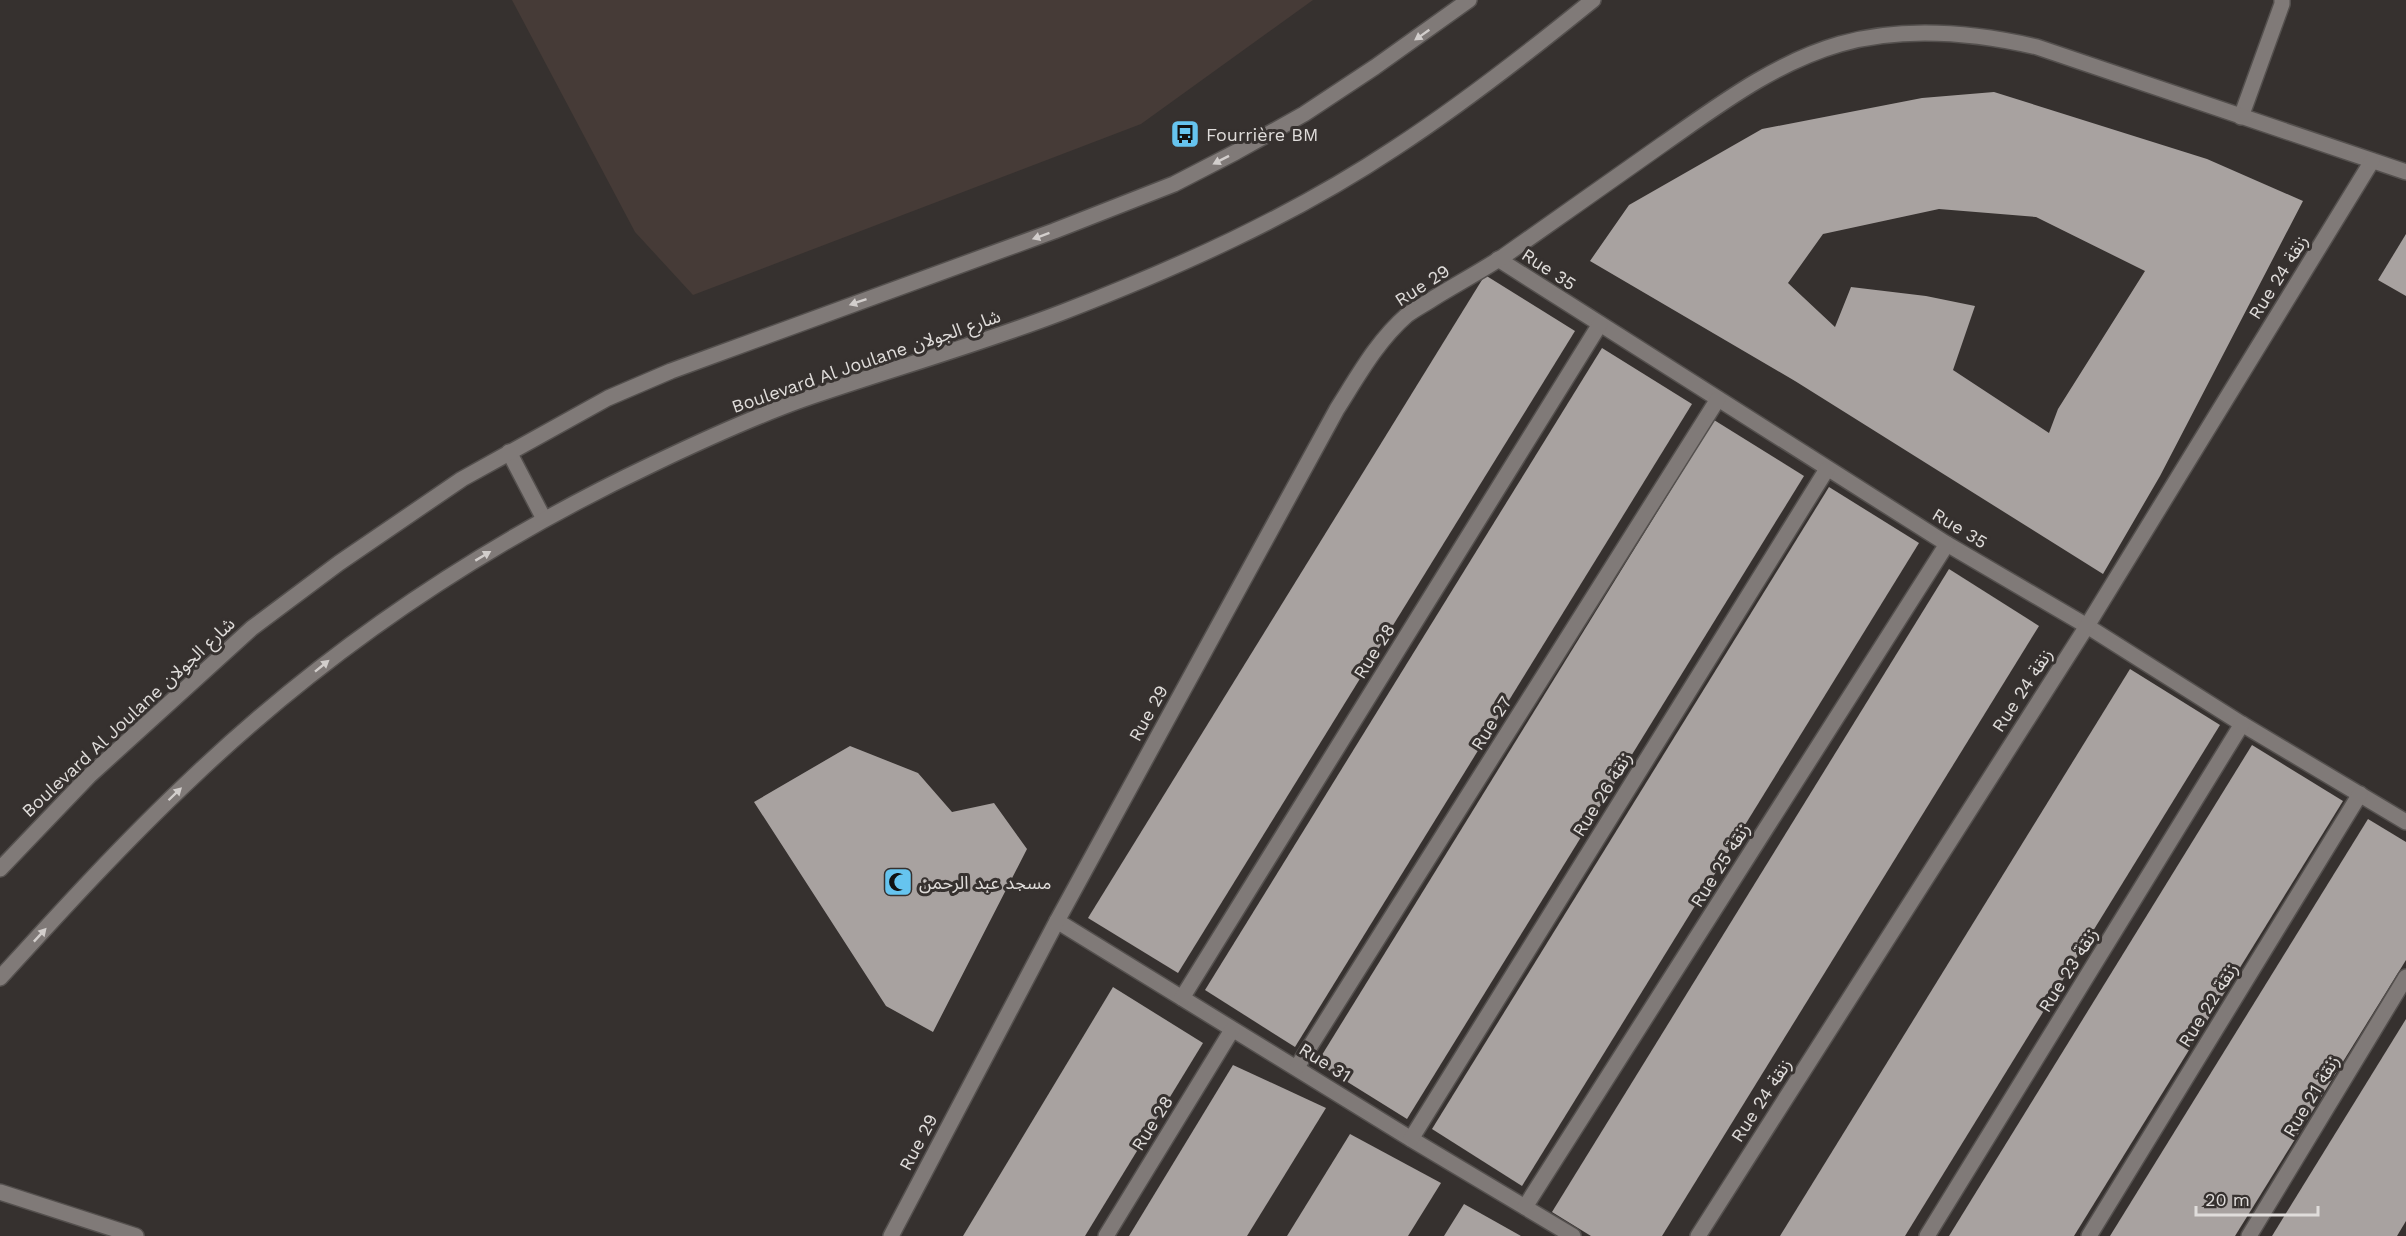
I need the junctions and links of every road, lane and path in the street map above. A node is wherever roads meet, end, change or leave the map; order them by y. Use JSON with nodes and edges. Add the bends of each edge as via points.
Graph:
{"nodes":[{"id":1,"x":1468,"y":0,"type":"edge"},
{"id":2,"x":1593,"y":0,"type":"edge"},
{"id":3,"x":2282,"y":0,"type":"edge"},
{"id":4,"x":2241,"y":117,"type":"junction"},
{"id":5,"x":2372,"y":161,"type":"junction"},
{"id":6,"x":2406,"y":172,"type":"edge"},
{"id":7,"x":1498,"y":260,"type":"junction"},
{"id":8,"x":1600,"y":324,"type":"junction"},
{"id":9,"x":1718,"y":399,"type":"junction"},
{"id":10,"x":509,"y":452,"type":"junction"},
{"id":11,"x":1827,"y":469,"type":"junction"},
{"id":12,"x":544,"y":519,"type":"junction"},
{"id":13,"x":1947,"y":544,"type":"junction"},
{"id":14,"x":2086,"y":626,"type":"junction"},
{"id":15,"x":2242,"y":724,"type":"junction"},
{"id":16,"x":2360,"y":794,"type":"junction"},
{"id":17,"x":2406,"y":822,"type":"edge"},
{"id":18,"x":0,"y":868,"type":"edge"},
{"id":19,"x":1057,"y":921,"type":"junction"},
{"id":20,"x":2406,"y":977,"type":"edge"},
{"id":21,"x":0,"y":978,"type":"edge"},
{"id":22,"x":1182,"y":998,"type":"junction"},
{"id":23,"x":1232,"y":1030,"type":"junction"},
{"id":24,"x":1297,"y":1067,"type":"junction"},
{"id":25,"x":1411,"y":1139,"type":"junction"},
{"id":26,"x":0,"y":1192,"type":"edge"},
{"id":27,"x":1525,"y":1207,"type":"junction"},
{"id":28,"x":136,"y":1236,"type":"edge"},
{"id":29,"x":891,"y":1236,"type":"edge"},
{"id":30,"x":1106,"y":1236,"type":"edge"},
{"id":31,"x":1573,"y":1236,"type":"edge"},
{"id":32,"x":1698,"y":1236,"type":"edge"},
{"id":33,"x":1927,"y":1236,"type":"edge"},
{"id":34,"x":2089,"y":1236,"type":"edge"},
{"id":35,"x":2249,"y":1236,"type":"edge"}],
"edges":[{"from":1,"to":10,"type":"street","name":"Boulevard Al Joulane شارع الجولان","one_way":true,"via":[[1305,114],[1174,184],[671,371],[608,398]]},
{"from":2,"to":12,"type":"street","name":"Boulevard Al Joulane شارع الجولان","via":[[1512,65],[1394,150],[1262,225],[1065,311],[796,402],[649,465]]},
{"from":3,"to":4,"type":"street"},
{"from":4,"to":5,"type":"street","name":"Rue 29"},
{"from":4,"to":7,"type":"street","name":"Rue 29","via":[[2037,47],[1999,38],[1922,33],[1864,39],[1780,67]]},
{"from":5,"to":6,"type":"street","name":"Rue 29"},
{"from":5,"to":14,"type":"street","name":"Rue 24 زنقة"},
{"from":7,"to":8,"type":"street","name":"Rue 35"},
{"from":7,"to":19,"type":"street","name":"Rue 29","via":[[1409,314],[1373,352],[1337,409]]},
{"from":8,"to":9,"type":"street","name":"Rue 35"},
{"from":8,"to":22,"type":"street","name":"Rue 28"},
{"from":9,"to":11,"type":"street","name":"Rue 35"},
{"from":9,"to":24,"type":"street","name":"Rue 27"},
{"from":10,"to":12,"type":"street"},
{"from":10,"to":18,"type":"street","name":"Boulevard Al Joulane شارع الجولان","via":[[408,515],[252,628],[89,776]]},
{"from":11,"to":13,"type":"street","name":"Rue 35"},
{"from":11,"to":25,"type":"street","name":"Rue 26 زنقة"},
{"from":21,"to":12,"type":"street","name":"Boulevard Al Joulane شارع الجولان","one_way":true,"via":[[129,840],[273,706],[331,658],[416,597]]},
{"from":13,"to":14,"type":"street","name":"Rue 35"},
{"from":13,"to":27,"type":"street","name":"Rue 25 زنقة"},
{"from":14,"to":15,"type":"street","name":"Rue 35"},
{"from":14,"to":32,"type":"street","name":"Rue 24 زنقة"},
{"from":15,"to":16,"type":"street","name":"Rue 35"},
{"from":15,"to":33,"type":"street","name":"Rue 23 زنقة"},
{"from":16,"to":17,"type":"street","name":"Rue 35"},
{"from":16,"to":34,"type":"street","name":"Rue 22 زنقة"},
{"from":19,"to":22,"type":"street","name":"Rue 31"},
{"from":19,"to":29,"type":"street","name":"Rue 29"},
{"from":20,"to":35,"type":"street","name":"Rue 21 زنقة"},
{"from":22,"to":23,"type":"street","name":"Rue 31"},
{"from":23,"to":24,"type":"street","name":"Rue 31"},
{"from":23,"to":30,"type":"street","name":"Rue 28"},
{"from":24,"to":25,"type":"street","name":"Rue 31"},
{"from":25,"to":27,"type":"street","name":"Rue 31"},
{"from":26,"to":28,"type":"street"},
{"from":27,"to":31,"type":"street","name":"Rue 31"}]}
